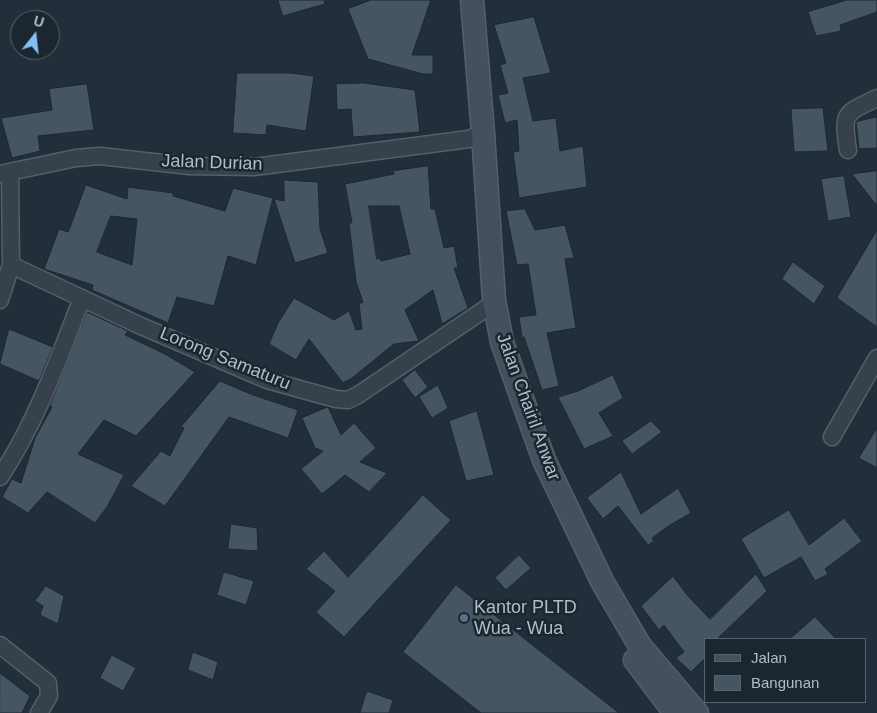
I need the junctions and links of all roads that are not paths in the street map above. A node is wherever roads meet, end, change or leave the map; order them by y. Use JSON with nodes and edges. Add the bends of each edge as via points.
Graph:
{"nodes":[{"id":1,"x":459,"y":0,"type":"edge"},
{"id":2,"x":472,"y":0,"type":"edge"},
{"id":3,"x":877,"y":98,"type":"edge"},
{"id":4,"x":476,"y":136,"type":"junction"},
{"id":5,"x":848,"y":150,"type":"dead end"},
{"id":6,"x":5,"y":173,"type":"edge"},
{"id":7,"x":11,"y":264,"type":"junction"},
{"id":8,"x":82,"y":298,"type":"junction"},
{"id":9,"x":0,"y":300,"type":"edge"},
{"id":10,"x":485,"y":309,"type":"junction"},
{"id":11,"x":877,"y":358,"type":"edge"},
{"id":12,"x":832,"y":437,"type":"dead end"},
{"id":13,"x":0,"y":477,"type":"edge"},
{"id":14,"x":0,"y":645,"type":"edge"},
{"id":15,"x":39,"y":713,"type":"edge"},
{"id":16,"x":675,"y":713,"type":"edge"},
{"id":17,"x":697,"y":713,"type":"edge"}],
"edges":[{"from":1,"to":4,"type":"main road","name":"Jalan Chairil Anwar"},
{"from":2,"to":4,"type":"main road","name":"Jalan Chairil Anwar"},
{"from":3,"to":5,"type":"street","via":[[845,118]]},
{"from":4,"to":6,"type":"street","name":"Jalan Durian","via":[[254,167],[189,166],[100,156]]},
{"from":4,"to":10,"type":"main road","name":"Jalan Chairil Anwar"},
{"from":4,"to":17,"type":"main road","name":"Jalan Chairil Anwar","via":[[494,300],[502,342],[544,460],[613,602],[640,646]]},
{"from":6,"to":7,"type":"street"},
{"from":7,"to":8,"type":"street","name":"Lorong Samaturu"},
{"from":7,"to":9,"type":"street"},
{"from":8,"to":10,"type":"street","name":"Lorong Samaturu","via":[[267,380],[343,400],[358,395]]},
{"from":8,"to":13,"type":"street","via":[[42,402],[25,438]]},
{"from":10,"to":16,"type":"main road","name":"Jalan Chairil Anwar","via":[[495,350],[536,470],[570,549],[590,588],[636,661]]},
{"from":11,"to":12,"type":"street"},
{"from":14,"to":15,"type":"street","via":[[48,683],[50,696]]}]}
